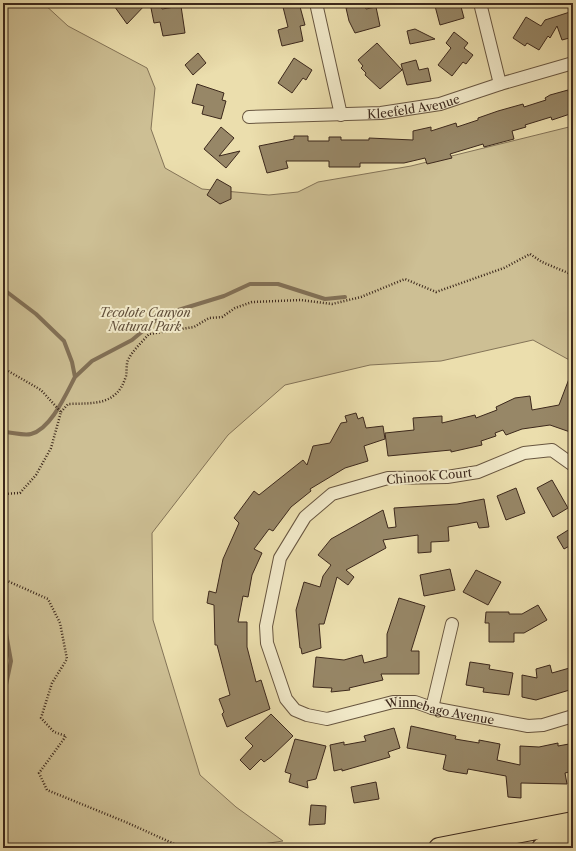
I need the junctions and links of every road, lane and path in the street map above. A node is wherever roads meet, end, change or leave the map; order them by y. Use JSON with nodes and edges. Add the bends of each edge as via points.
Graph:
{"nodes":[{"id":1,"x":316,"y":3,"type":"edge"},
{"id":2,"x":480,"y":3,"type":"edge"},
{"id":3,"x":573,"y":63,"type":"edge"},
{"id":4,"x":500,"y":84,"type":"junction"},
{"id":5,"x":340,"y":115,"type":"junction"},
{"id":6,"x":249,"y":117,"type":"dead end"},
{"id":7,"x":573,"y":276,"type":"edge"},
{"id":8,"x":3,"y":368,"type":"edge"},
{"id":9,"x":61,"y":412,"type":"junction"},
{"id":10,"x":573,"y":465,"type":"edge"},
{"id":11,"x":3,"y":494,"type":"edge"},
{"id":12,"x":3,"y":579,"type":"edge"},
{"id":13,"x":452,"y":624,"type":"dead end"},
{"id":14,"x":432,"y":708,"type":"junction"},
{"id":15,"x":307,"y":715,"type":"joint"},
{"id":16,"x":573,"y":716,"type":"edge"},
{"id":17,"x":573,"y":822,"type":"edge"},
{"id":18,"x":573,"y":842,"type":"edge"},
{"id":19,"x":183,"y":848,"type":"edge"},
{"id":20,"x":439,"y":848,"type":"edge"},
{"id":21,"x":542,"y":848,"type":"edge"}],
"edges":[{"from":1,"to":5,"type":"street"},
{"from":2,"to":4,"type":"street"},
{"from":3,"to":4,"type":"street","name":"Kleefeld Avenue"},
{"from":4,"to":5,"type":"street","name":"Kleefeld Avenue","via":[[440,104],[381,114]]},
{"from":5,"to":6,"type":"street","name":"Kleefeld Avenue"},
{"from":7,"to":9,"type":"path","via":[[530,254],[504,268],[436,292],[405,279],[361,297],[332,304],[301,300],[252,302],[235,308],[222,317],[209,318],[194,327],[149,334],[127,362],[126,376],[115,395],[105,401],[68,404]]},
{"from":8,"to":9,"type":"path","via":[[41,390]]},
{"from":9,"to":11,"type":"path","via":[[51,448],[36,475],[20,493]]},
{"from":10,"to":15,"type":"street","name":"Chinook Court","via":[[552,450],[524,453],[478,472],[447,477],[388,478],[332,494],[306,517],[280,558],[266,626],[267,643],[286,699],[295,710]]},
{"from":12,"to":19,"type":"path","via":[[48,599],[60,623],[67,659],[52,682],[41,718],[54,732],[66,736],[39,773],[47,790]]},
{"from":13,"to":14,"type":"street"},
{"from":14,"to":15,"type":"street","name":"Winnebago Avenue","via":[[415,702],[393,702],[327,719]]},
{"from":14,"to":16,"type":"street","name":"Winnebago Avenue","via":[[528,726],[543,725]]},
{"from":17,"to":20,"type":"main road"},
{"from":18,"to":21,"type":"main road"}]}
